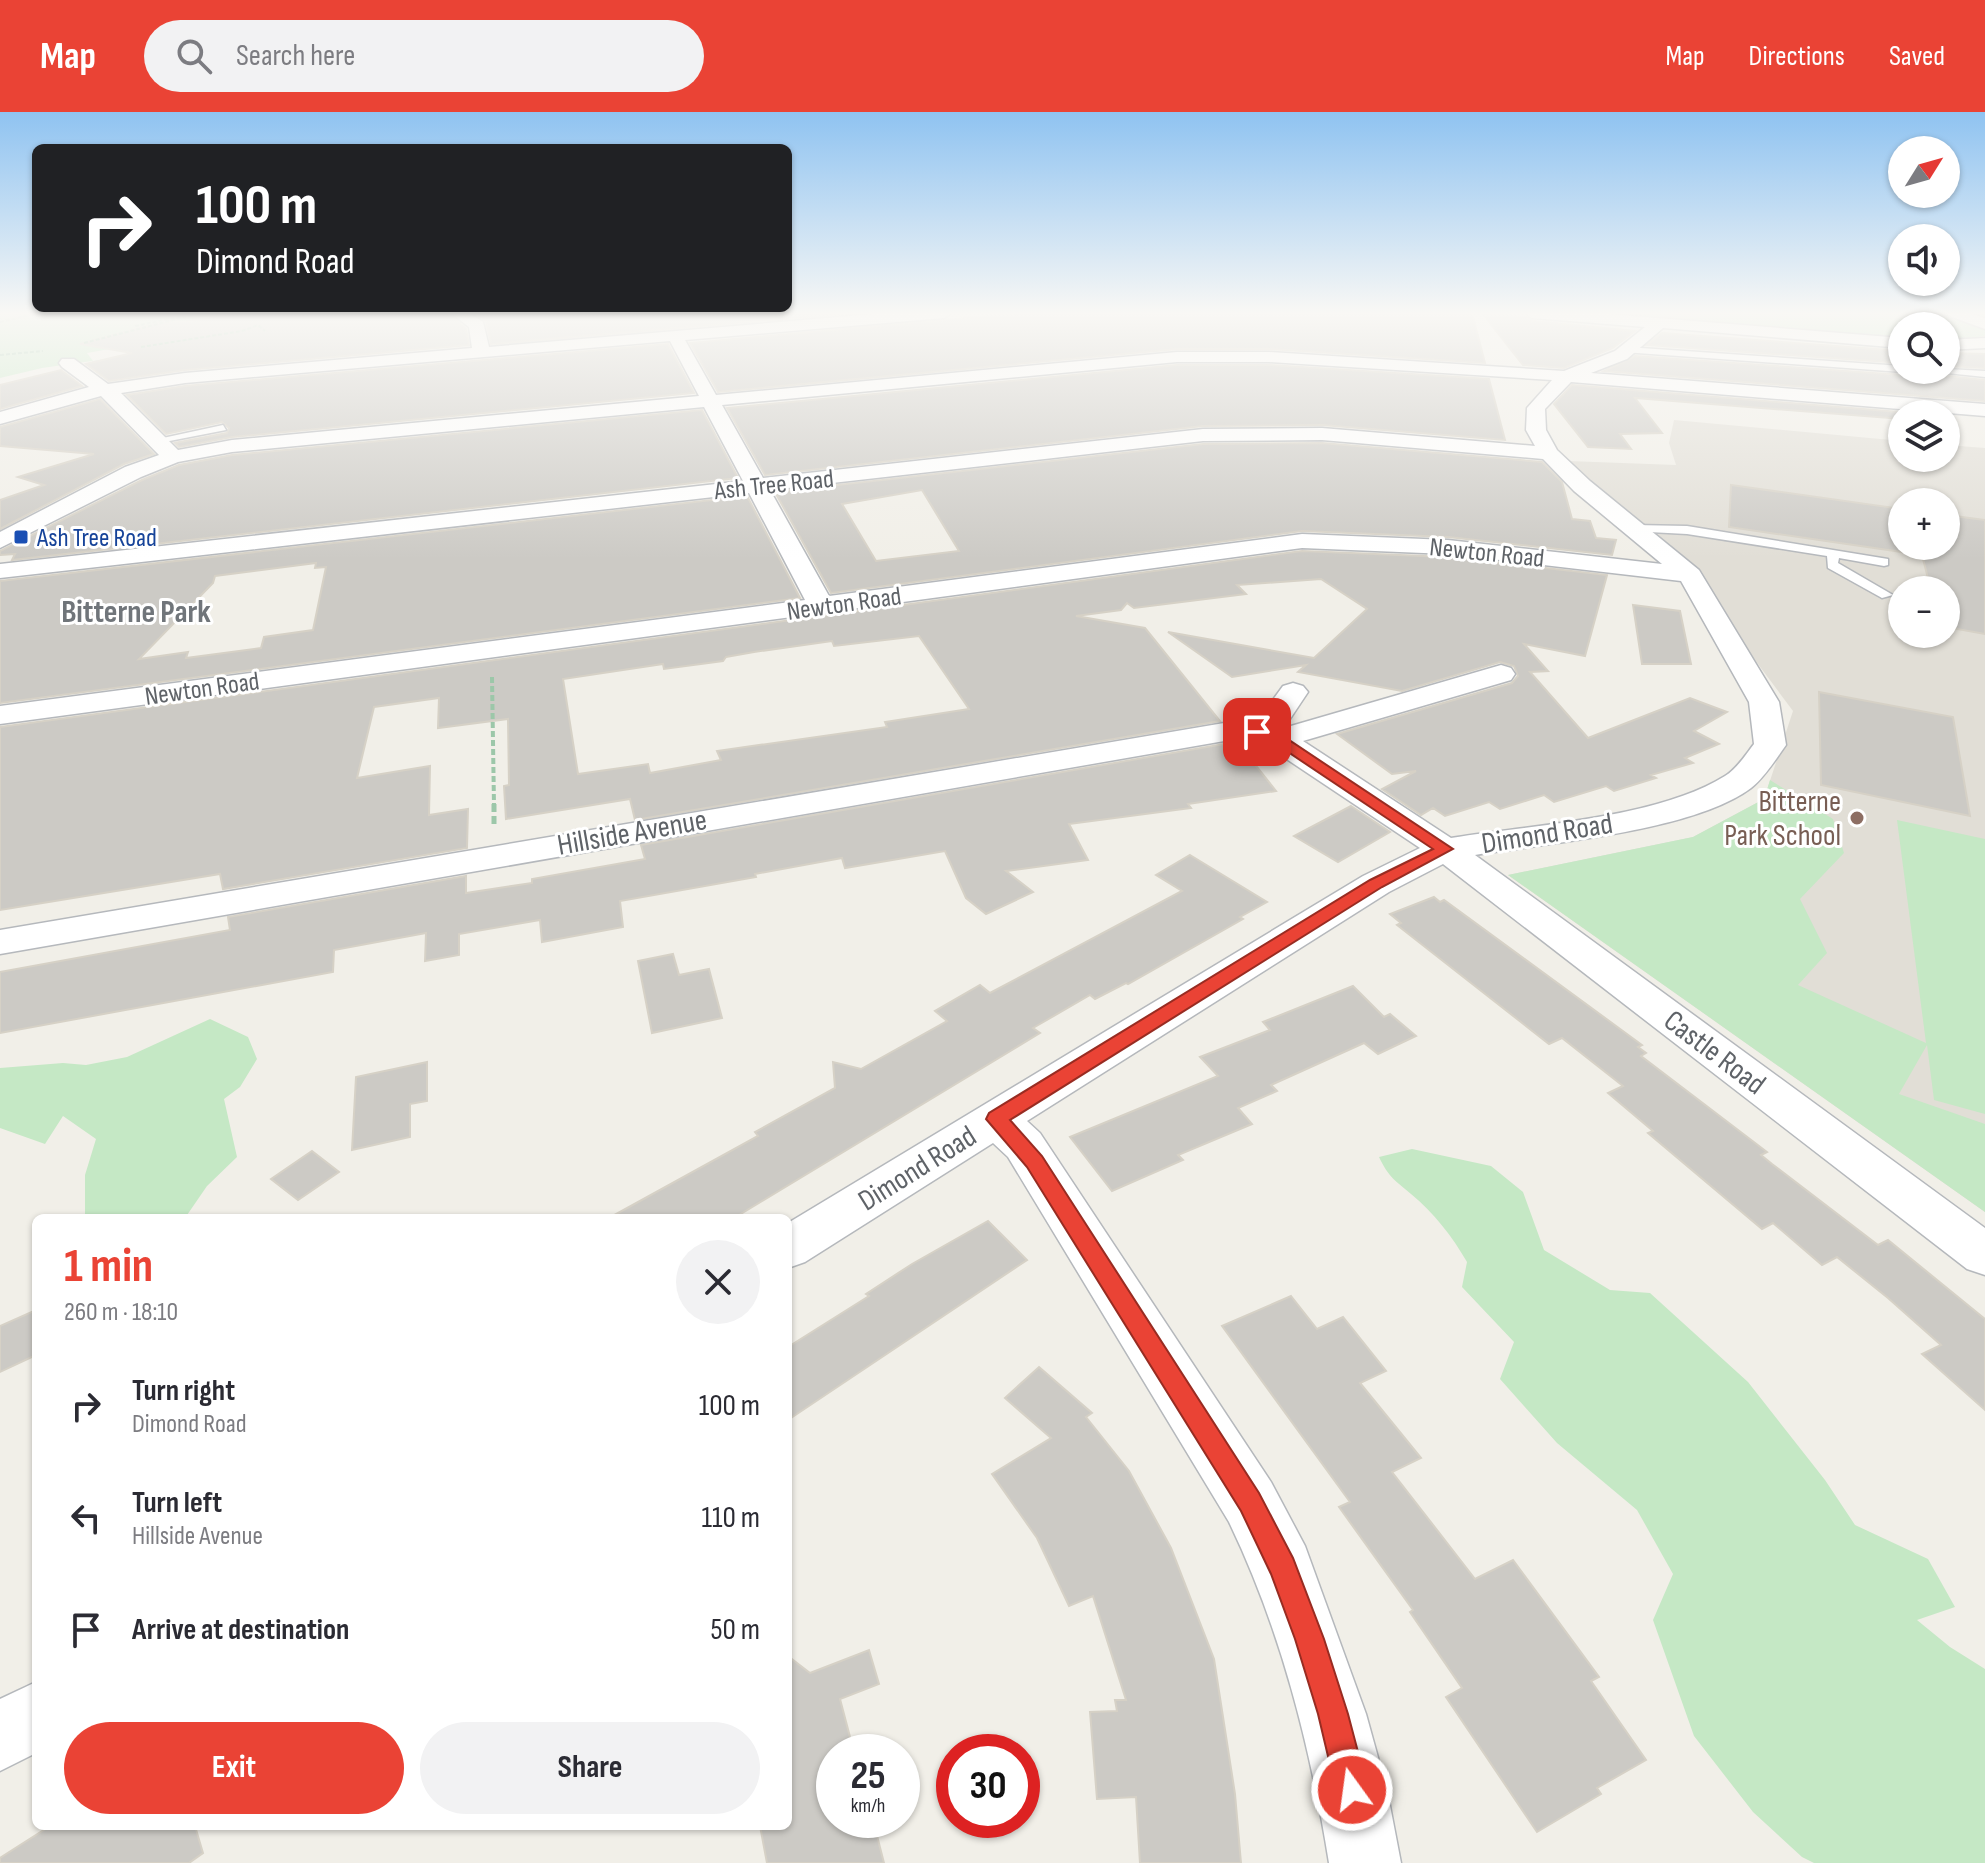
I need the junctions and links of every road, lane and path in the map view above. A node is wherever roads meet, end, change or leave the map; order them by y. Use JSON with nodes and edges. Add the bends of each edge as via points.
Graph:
{"nodes":[{"id":1,"x":81,"y":395,"type":"edge"},
{"id":2,"x":110,"y":395,"type":"edge"},
{"id":3,"x":708,"y":395,"type":"edge"},
{"id":4,"x":771,"y":395,"type":"edge"},
{"id":5,"x":1548,"y":395,"type":"edge"},
{"id":6,"x":1797,"y":395,"type":"edge"},
{"id":7,"x":711,"y":400,"type":"junction"},
{"id":8,"x":1985,"y":410,"type":"edge"},
{"id":9,"x":0,"y":418,"type":"edge"},
{"id":10,"x":223,"y":428,"type":"dead end"},
{"id":11,"x":154,"y":441,"type":"junction"},
{"id":12,"x":1549,"y":453,"type":"junction"},
{"id":13,"x":173,"y":457,"type":"junction"},
{"id":14,"x":759,"y":486,"type":"junction"},
{"id":15,"x":1634,"y":529,"type":"junction"},
{"id":16,"x":0,"y":541,"type":"edge"},
{"id":17,"x":1833,"y":554,"type":"junction"},
{"id":18,"x":1884,"y":562,"type":"dead end"},
{"id":19,"x":0,"y":571,"type":"edge"},
{"id":20,"x":1690,"y":575,"type":"junction"},
{"id":21,"x":1887,"y":595,"type":"dead end"},
{"id":22,"x":822,"y":607,"type":"junction"},
{"id":23,"x":491,"y":650,"type":"junction"},
{"id":24,"x":1501,"y":674,"type":"dead end"},
{"id":25,"x":1293,"y":692,"type":"dead end"},
{"id":26,"x":0,"y":715,"type":"edge"},
{"id":27,"x":1271,"y":736,"type":"junction"},
{"id":28,"x":1445,"y":849,"type":"junction"},
{"id":29,"x":494,"y":856,"type":"junction"},
{"id":30,"x":0,"y":942,"type":"edge"},
{"id":31,"x":996,"y":1119,"type":"junction"},
{"id":32,"x":792,"y":1246,"type":"edge"},
{"id":33,"x":1985,"y":1255,"type":"edge"},
{"id":34,"x":32,"y":1717,"type":"edge"},
{"id":35,"x":0,"y":1737,"type":"edge"},
{"id":36,"x":1365,"y":1863,"type":"edge"}],
"edges":[{"from":1,"to":9,"type":"street"},
{"from":2,"to":11,"type":"street"},
{"from":3,"to":7,"type":"street"},
{"from":4,"to":7,"type":"street"},
{"from":5,"to":12,"type":"street","name":"Dimond Road","via":[[1536,408],[1536,430]]},
{"from":6,"to":8,"type":"street"},
{"from":7,"to":13,"type":"street","via":[[258,442]]},
{"from":7,"to":14,"type":"street"},
{"from":10,"to":11,"type":"lane"},
{"from":11,"to":13,"type":"street"},
{"from":12,"to":14,"type":"street","name":"Ash Tree Road","via":[[1322,434],[1244,433]]},
{"from":12,"to":15,"type":"street","name":"Dimond Road"},
{"from":13,"to":16,"type":"street"},
{"from":14,"to":19,"type":"street","name":"Ash Tree Road"},
{"from":14,"to":22,"type":"street"},
{"from":15,"to":17,"type":"lane","via":[[1687,530]]},
{"from":15,"to":20,"type":"street","name":"Dimond Road"},
{"from":17,"to":18,"type":"lane"},
{"from":17,"to":21,"type":"lane","via":[[1832,565]]},
{"from":20,"to":22,"type":"street","name":"Newton Road","via":[[1439,546],[1302,541]]},
{"from":20,"to":28,"type":"street","name":"Dimond Road","via":[[1764,702],[1770,745],[1740,781],[1691,806]]},
{"from":22,"to":23,"type":"street","name":"Newton Road"},
{"from":23,"to":26,"type":"street","name":"Newton Road"},
{"from":23,"to":29,"type":"path"},
{"from":24,"to":27,"type":"street"},
{"from":25,"to":27,"type":"street"},
{"from":27,"to":28,"type":"street"},
{"from":27,"to":29,"type":"street","name":"Hillside Avenue","via":[[1214,733]]},
{"from":28,"to":31,"type":"street","name":"Dimond Road","via":[[1376,884]]},
{"from":28,"to":33,"type":"street","name":"Castle Road"},
{"from":29,"to":30,"type":"street","name":"Hillside Avenue"},
{"from":31,"to":32,"type":"street","name":"Dimond Road"},
{"from":31,"to":36,"type":"street","via":[[1024,1145],[1250,1502],[1283,1568],[1333,1714]]},
{"from":34,"to":35,"type":"street"}]}
